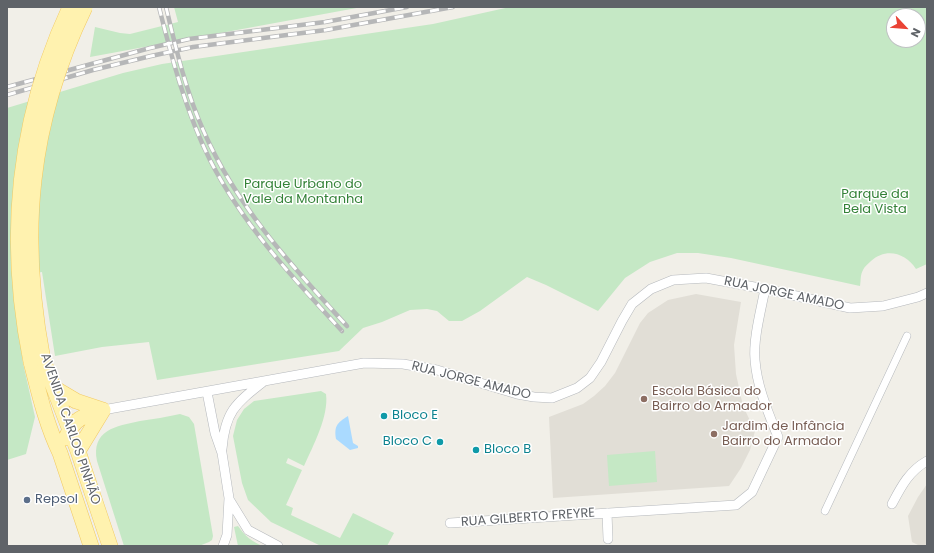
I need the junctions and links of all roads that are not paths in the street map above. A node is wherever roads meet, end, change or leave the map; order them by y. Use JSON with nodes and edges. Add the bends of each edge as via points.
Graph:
{"nodes":[{"id":1,"x":70,"y":7,"type":"edge"},
{"id":2,"x":85,"y":7,"type":"edge"},
{"id":3,"x":765,"y":289,"type":"junction"},
{"id":4,"x":927,"y":293,"type":"edge"},
{"id":5,"x":907,"y":336,"type":"dead end"},
{"id":6,"x":37,"y":361,"type":"junction"},
{"id":7,"x":265,"y":380,"type":"junction"},
{"id":8,"x":54,"y":388,"type":"junction"},
{"id":9,"x":207,"y":392,"type":"junction"},
{"id":10,"x":103,"y":410,"type":"junction"},
{"id":11,"x":70,"y":429,"type":"junction"},
{"id":12,"x":78,"y":451,"type":"junction"},
{"id":13,"x":60,"y":453,"type":"junction"},
{"id":14,"x":222,"y":453,"type":"junction"},
{"id":15,"x":927,"y":461,"type":"edge"},
{"id":16,"x":229,"y":498,"type":"junction"},
{"id":17,"x":892,"y":504,"type":"dead end"},
{"id":18,"x":825,"y":511,"type":"dead end"},
{"id":19,"x":607,"y":513,"type":"junction"},
{"id":20,"x":450,"y":523,"type":"dead end"},
{"id":21,"x":608,"y":539,"type":"dead end"},
{"id":22,"x":91,"y":546,"type":"edge"},
{"id":23,"x":110,"y":546,"type":"edge"},
{"id":24,"x":223,"y":546,"type":"edge"},
{"id":25,"x":278,"y":546,"type":"edge"}],
"edges":[{"from":1,"to":6,"type":"main road","name":"AVENIDA CARLOS PINHÃO","bridge":true,"via":[[53,46],[35,102],[20,188],[18,276],[25,334]]},
{"from":2,"to":6,"type":"main road","name":"AVENIDA CARLOS PINHÃO","bridge":true,"via":[[65,51],[50,99],[41,133],[33,189],[30,246]]},
{"from":3,"to":4,"type":"street","name":"RUA JORGE AMADO","via":[[850,308],[883,306]]},
{"from":3,"to":7,"type":"street","name":"RUA JORGE AMADO","via":[[706,278],[673,280],[651,289],[632,304],[590,378],[577,388],[552,398],[517,394],[437,370],[403,364],[364,363]]},
{"from":3,"to":19,"type":"street","name":"RUA GILBERTO FREYRE","via":[[755,359],[764,402],[778,437],[752,492],[736,505]]},
{"from":5,"to":18,"type":"street"},
{"from":6,"to":8,"type":"main road","name":"AVENIDA CARLOS PINHÃO"},
{"from":6,"to":13,"type":"main road","name":"AVENIDA CARLOS PINHÃO","via":[[45,416]]},
{"from":7,"to":9,"type":"street","name":"RUA JORGE AMADO"},
{"from":7,"to":14,"type":"street","via":[[233,409],[224,431]]},
{"from":8,"to":10,"type":"main road","via":[[76,401]]},
{"from":8,"to":11,"type":"main road","name":"AVENIDA CARLOS PINHÃO"},
{"from":9,"to":10,"type":"street","name":"RUA JORGE AMADO"},
{"from":9,"to":14,"type":"street","via":[[215,433]]},
{"from":10,"to":11,"type":"main road","via":[[82,416]]},
{"from":10,"to":12,"type":"main road"},
{"from":11,"to":12,"type":"main road","name":"AVENIDA CARLOS PINHÃO"},
{"from":11,"to":13,"type":"main road"},
{"from":12,"to":23,"type":"main road","name":"AVENIDA CARLOS PINHÃO"},
{"from":13,"to":22,"type":"main road","name":"AVENIDA CARLOS PINHÃO"},
{"from":14,"to":16,"type":"street"},
{"from":15,"to":17,"type":"street","via":[[909,475]]},
{"from":16,"to":24,"type":"street","via":[[228,535]]},
{"from":16,"to":25,"type":"street","via":[[248,530]]},
{"from":19,"to":20,"type":"street","name":"RUA GILBERTO FREYRE"},
{"from":19,"to":21,"type":"street","name":"RUA GILBERTO FREYRE"}]}
